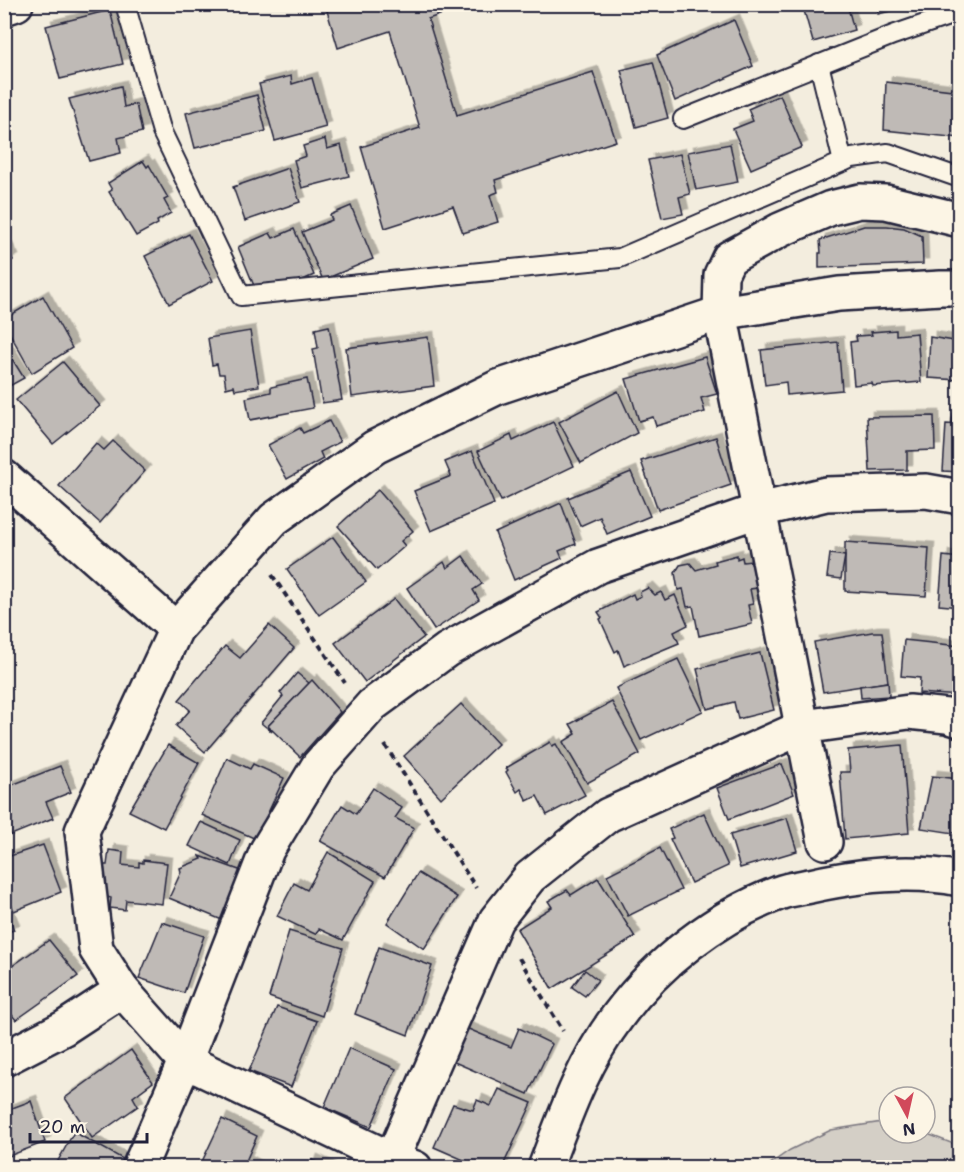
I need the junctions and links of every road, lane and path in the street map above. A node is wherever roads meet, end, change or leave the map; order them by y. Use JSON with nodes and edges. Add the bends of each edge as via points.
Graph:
{"nodes":[{"id":1,"x":16,"y":4,"type":"edge"},
{"id":2,"x":125,"y":4,"type":"edge"},
{"id":3,"x":4,"y":8,"type":"edge"},
{"id":4,"x":960,"y":12,"type":"edge"},
{"id":5,"x":819,"y":64,"type":"junction"},
{"id":6,"x":683,"y":119,"type":"dead end"},
{"id":7,"x":843,"y":162,"type":"junction"},
{"id":8,"x":960,"y":178,"type":"edge"},
{"id":9,"x":960,"y":220,"type":"edge"},
{"id":10,"x":960,"y":288,"type":"edge"},
{"id":11,"x":720,"y":313,"type":"junction"},
{"id":12,"x":4,"y":477,"type":"edge"},
{"id":13,"x":960,"y":497,"type":"edge"},
{"id":14,"x":760,"y":510,"type":"junction"},
{"id":15,"x":251,"y":543,"type":"junction"},
{"id":16,"x":176,"y":629,"type":"junction"},
{"id":17,"x":365,"y":713,"type":"junction"},
{"id":18,"x":960,"y":720,"type":"edge"},
{"id":19,"x":803,"y":727,"type":"junction"},
{"id":20,"x":825,"y":842,"type":"dead end"},
{"id":21,"x":960,"y":879,"type":"edge"},
{"id":22,"x":496,"y":920,"type":"junction"},
{"id":23,"x":122,"y":990,"type":"junction"},
{"id":24,"x":4,"y":1059,"type":"edge"},
{"id":25,"x":185,"y":1061,"type":"junction"},
{"id":26,"x":585,"y":1068,"type":"junction"},
{"id":27,"x":398,"y":1164,"type":"edge"},
{"id":28,"x":139,"y":1167,"type":"edge"},
{"id":29,"x":545,"y":1167,"type":"edge"}],
"edges":[{"from":1,"to":3,"type":"street"},
{"from":2,"to":7,"type":"lane","via":[[162,132],[242,296],[621,258]]},
{"from":4,"to":5,"type":"lane"},
{"from":5,"to":6,"type":"lane"},
{"from":5,"to":7,"type":"lane"},
{"from":7,"to":8,"type":"lane","via":[[888,153]]},
{"from":9,"to":11,"type":"street","via":[[886,202],[860,201],[831,207],[729,258],[721,275]]},
{"from":10,"to":11,"type":"street","via":[[840,294]]},
{"from":11,"to":14,"type":"street"},
{"from":11,"to":15,"type":"street","via":[[498,387],[375,447],[274,519]]},
{"from":12,"to":16,"type":"street"},
{"from":13,"to":14,"type":"street","via":[[926,491],[826,494]]},
{"from":14,"to":17,"type":"street","via":[[598,566],[447,650]]},
{"from":14,"to":19,"type":"street"},
{"from":15,"to":16,"type":"street"},
{"from":15,"to":17,"type":"path"},
{"from":16,"to":23,"type":"street","via":[[82,831],[96,949]]},
{"from":17,"to":22,"type":"path"},
{"from":17,"to":25,"type":"street","via":[[318,766],[267,850]]},
{"from":18,"to":19,"type":"street","via":[[909,712]]},
{"from":19,"to":20,"type":"street"},
{"from":19,"to":22,"type":"street","via":[[608,815],[530,877]]},
{"from":21,"to":26,"type":"street","via":[[907,873],[832,881],[780,892],[740,911],[703,934],[642,986]]},
{"from":22,"to":26,"type":"path"},
{"from":22,"to":27,"type":"street"},
{"from":23,"to":24,"type":"street","via":[[64,1028]]},
{"from":23,"to":25,"type":"street"},
{"from":25,"to":27,"type":"street"},
{"from":25,"to":28,"type":"street"},
{"from":26,"to":29,"type":"street"}]}
